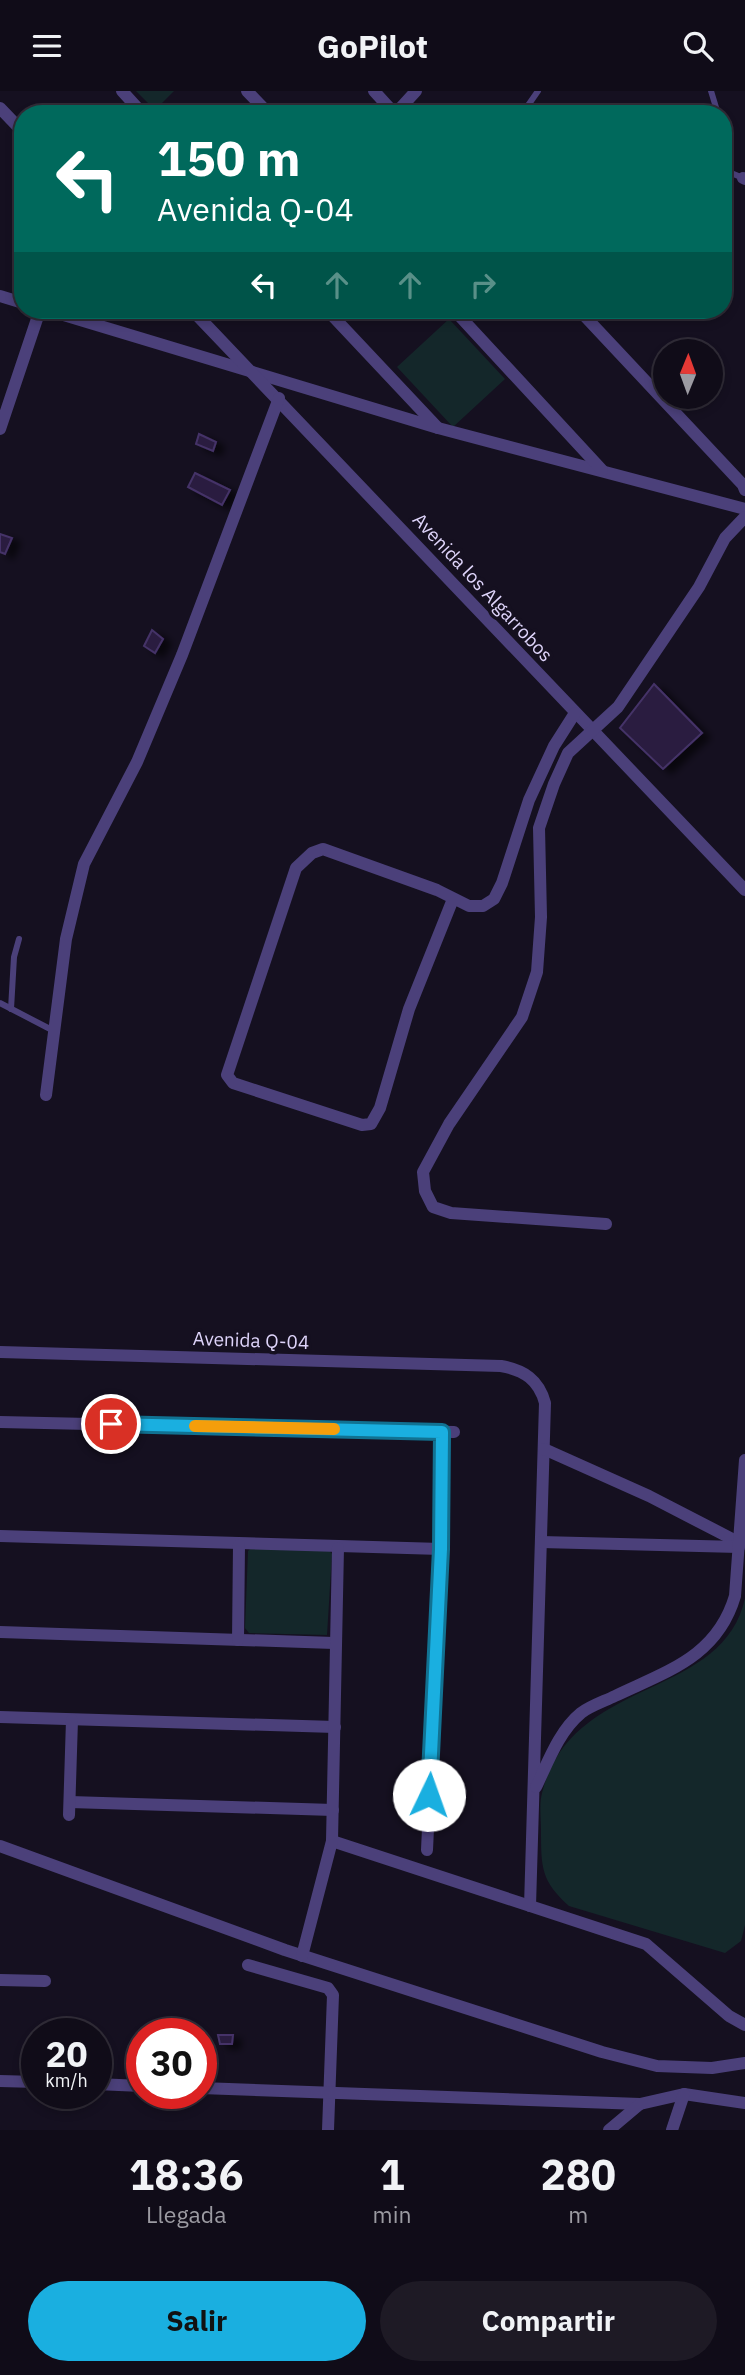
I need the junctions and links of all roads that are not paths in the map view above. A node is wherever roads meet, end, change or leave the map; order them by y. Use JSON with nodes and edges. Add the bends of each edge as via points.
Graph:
{"nodes":[{"id":1,"x":122,"y":91,"type":"edge"},
{"id":2,"x":247,"y":91,"type":"edge"},
{"id":3,"x":374,"y":91,"type":"edge"},
{"id":4,"x":416,"y":91,"type":"edge"},
{"id":5,"x":135,"y":105,"type":"edge"},
{"id":6,"x":260,"y":105,"type":"edge"},
{"id":7,"x":387,"y":105,"type":"edge"},
{"id":8,"x":403,"y":105,"type":"edge"},
{"id":9,"x":0,"y":108,"type":"edge"},
{"id":10,"x":14,"y":123,"type":"edge"},
{"id":11,"x":37,"y":319,"type":"edge"},
{"id":12,"x":77,"y":319,"type":"edge"},
{"id":13,"x":201,"y":319,"type":"edge"},
{"id":14,"x":335,"y":319,"type":"edge"},
{"id":15,"x":462,"y":319,"type":"edge"},
{"id":16,"x":587,"y":319,"type":"edge"},
{"id":17,"x":250,"y":371,"type":"junction"},
{"id":18,"x":279,"y":398,"type":"junction"},
{"id":19,"x":438,"y":428,"type":"junction"},
{"id":20,"x":0,"y":429,"type":"edge"},
{"id":21,"x":602,"y":470,"type":"junction"},
{"id":22,"x":745,"y":490,"type":"edge"},
{"id":23,"x":745,"y":509,"type":"edge"},
{"id":24,"x":745,"y":517,"type":"edge"},
{"id":25,"x":575,"y":713,"type":"junction"},
{"id":26,"x":592,"y":731,"type":"junction"},
{"id":27,"x":745,"y":890,"type":"edge"},
{"id":28,"x":453,"y":899,"type":"junction"},
{"id":29,"x":19,"y":940,"type":"dead end"},
{"id":30,"x":0,"y":1003,"type":"edge"},
{"id":31,"x":11,"y":1009,"type":"junction"},
{"id":32,"x":52,"y":1030,"type":"junction"},
{"id":33,"x":46,"y":1095,"type":"dead end"},
{"id":34,"x":606,"y":1224,"type":"dead end"},
{"id":35,"x":0,"y":1352,"type":"edge"},
{"id":36,"x":0,"y":1422,"type":"edge"},
{"id":37,"x":544,"y":1449,"type":"junction"},
{"id":38,"x":745,"y":1460,"type":"edge"},
{"id":39,"x":0,"y":1536,"type":"edge"},
{"id":40,"x":541,"y":1542,"type":"junction"},
{"id":41,"x":239,"y":1545,"type":"junction"},
{"id":42,"x":739,"y":1545,"type":"junction"},
{"id":43,"x":338,"y":1548,"type":"junction"},
{"id":44,"x":441,"y":1549,"type":"junction"},
{"id":45,"x":0,"y":1632,"type":"edge"},
{"id":46,"x":238,"y":1640,"type":"junction"},
{"id":47,"x":334,"y":1643,"type":"junction"},
{"id":48,"x":0,"y":1717,"type":"edge"},
{"id":49,"x":72,"y":1720,"type":"junction"},
{"id":50,"x":335,"y":1727,"type":"junction"},
{"id":51,"x":533,"y":1794,"type":"junction"},
{"id":52,"x":333,"y":1810,"type":"junction"},
{"id":53,"x":332,"y":1841,"type":"junction"},
{"id":54,"x":0,"y":1846,"type":"edge"},
{"id":55,"x":427,"y":1850,"type":"dead end"},
{"id":56,"x":530,"y":1906,"type":"junction"},
{"id":57,"x":302,"y":1956,"type":"junction"},
{"id":58,"x":248,"y":1965,"type":"dead end"},
{"id":59,"x":0,"y":1980,"type":"edge"},
{"id":60,"x":45,"y":1981,"type":"dead end"},
{"id":61,"x":745,"y":2025,"type":"edge"},
{"id":62,"x":745,"y":2063,"type":"edge"},
{"id":63,"x":0,"y":2081,"type":"edge"},
{"id":64,"x":21,"y":2082,"type":"edge"},
{"id":65,"x":217,"y":2089,"type":"edge"},
{"id":66,"x":329,"y":2093,"type":"junction"},
{"id":67,"x":684,"y":2095,"type":"junction"},
{"id":68,"x":745,"y":2103,"type":"edge"},
{"id":69,"x":640,"y":2104,"type":"junction"},
{"id":70,"x":328,"y":2130,"type":"edge"},
{"id":71,"x":609,"y":2130,"type":"edge"},
{"id":72,"x":672,"y":2130,"type":"edge"}],
"edges":[{"from":1,"to":5,"type":"street"},
{"from":2,"to":6,"type":"street"},
{"from":3,"to":7,"type":"street"},
{"from":4,"to":8,"type":"street"},
{"from":9,"to":10,"type":"street"},
{"from":11,"to":20,"type":"street"},
{"from":12,"to":17,"type":"street"},
{"from":13,"to":17,"type":"street","name":"Avenida los Algarrobos"},
{"from":14,"to":19,"type":"street"},
{"from":15,"to":21,"type":"street"},
{"from":16,"to":22,"type":"street"},
{"from":17,"to":18,"type":"street","name":"Avenida los Algarrobos"},
{"from":17,"to":19,"type":"street"},
{"from":18,"to":25,"type":"street","name":"Avenida los Algarrobos"},
{"from":18,"to":32,"type":"street","via":[[182,655],[137,762],[85,864],[66,939]]},
{"from":19,"to":21,"type":"street"},
{"from":21,"to":23,"type":"street"},
{"from":24,"to":26,"type":"street","via":[[725,538],[699,587],[618,707]]},
{"from":25,"to":26,"type":"street","name":"Avenida los Algarrobos"},
{"from":25,"to":28,"type":"street","via":[[529,800],[494,899],[483,906]]},
{"from":26,"to":27,"type":"street","name":"Avenida los Algarrobos"},
{"from":26,"to":34,"type":"street","via":[[568,753],[539,828],[541,949],[522,1017],[449,1123],[424,1172],[425,1191],[433,1207],[451,1213]]},
{"from":28,"to":28,"type":"street","via":[[323,849],[312,853],[296,868],[287,890],[227,1075],[233,1083],[362,1125],[371,1123],[380,1108],[409,1009]]},
{"from":29,"to":31,"type":"lane"},
{"from":30,"to":31,"type":"lane"},
{"from":31,"to":32,"type":"lane"},
{"from":32,"to":33,"type":"street"},
{"from":35,"to":37,"type":"street","name":"Avenida Q-04","via":[[515,1368],[541,1388]]},
{"from":36,"to":44,"type":"street","via":[[448,1432]]},
{"from":37,"to":40,"type":"street"},
{"from":37,"to":42,"type":"street","via":[[649,1496]]},
{"from":38,"to":42,"type":"street"},
{"from":39,"to":41,"type":"street"},
{"from":40,"to":42,"type":"street"},
{"from":40,"to":51,"type":"street"},
{"from":41,"to":43,"type":"street"},
{"from":41,"to":46,"type":"street"},
{"from":42,"to":51,"type":"street","via":[[735,1596],[729,1617],[713,1640],[683,1664],[581,1713],[555,1745]]},
{"from":43,"to":44,"type":"street"},
{"from":43,"to":47,"type":"street"},
{"from":44,"to":55,"type":"street"},
{"from":45,"to":46,"type":"street"},
{"from":46,"to":47,"type":"street"},
{"from":47,"to":50,"type":"street"},
{"from":48,"to":49,"type":"street"},
{"from":49,"to":50,"type":"street"},
{"from":49,"to":52,"type":"street","via":[[69,1808]]},
{"from":50,"to":52,"type":"street"},
{"from":51,"to":56,"type":"street"},
{"from":52,"to":53,"type":"street"},
{"from":53,"to":56,"type":"street"},
{"from":53,"to":57,"type":"street"},
{"from":54,"to":57,"type":"street"},
{"from":56,"to":61,"type":"street","via":[[646,1944],[722,2011]]},
{"from":57,"to":62,"type":"street","via":[[657,2066],[712,2068]]},
{"from":58,"to":66,"type":"street","via":[[328,1988],[333,1994]]},
{"from":59,"to":60,"type":"street"},
{"from":63,"to":64,"type":"street"},
{"from":65,"to":66,"type":"street"},
{"from":66,"to":69,"type":"street"},
{"from":66,"to":70,"type":"street"},
{"from":67,"to":68,"type":"street"},
{"from":67,"to":69,"type":"street"},
{"from":67,"to":72,"type":"street"},
{"from":69,"to":71,"type":"street"}]}
